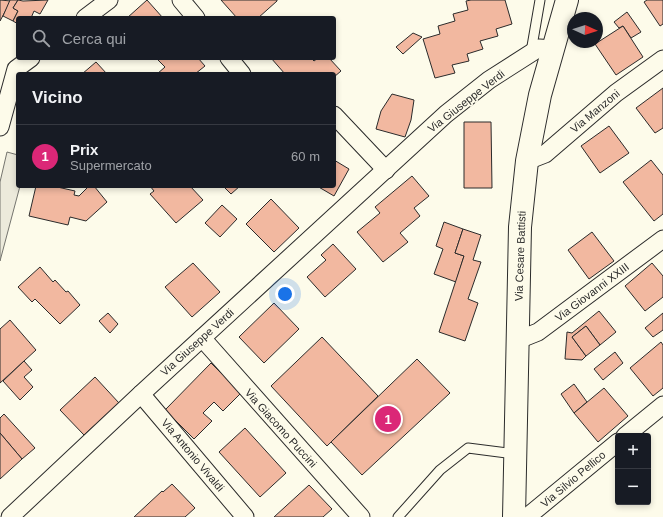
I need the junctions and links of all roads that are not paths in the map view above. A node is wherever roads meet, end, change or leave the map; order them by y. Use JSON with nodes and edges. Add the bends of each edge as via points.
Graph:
{"nodes":[{"id":1,"x":109,"y":0,"type":"edge"},
{"id":2,"x":181,"y":0,"type":"edge"},
{"id":3,"x":540,"y":0,"type":"edge"},
{"id":4,"x":567,"y":0,"type":"edge"},
{"id":5,"x":88,"y":16,"type":"edge"},
{"id":6,"x":194,"y":16,"type":"edge"},
{"id":7,"x":554,"y":49,"type":"junction"},
{"id":8,"x":531,"y":52,"type":"junction"},
{"id":9,"x":663,"y":59,"type":"edge"},
{"id":10,"x":29,"y":60,"type":"edge"},
{"id":11,"x":231,"y":60,"type":"edge"},
{"id":12,"x":240,"y":72,"type":"edge"},
{"id":13,"x":336,"y":117,"type":"edge"},
{"id":14,"x":0,"y":127,"type":"edge"},
{"id":15,"x":527,"y":161,"type":"junction"},
{"id":16,"x":386,"y":170,"type":"junction"},
{"id":17,"x":663,"y":239,"type":"edge"},
{"id":18,"x":202,"y":338,"type":"junction"},
{"id":19,"x":518,"y":340,"type":"junction"},
{"id":20,"x":141,"y":394,"type":"junction"},
{"id":21,"x":663,"y":405,"type":"edge"},
{"id":22,"x":629,"y":433,"type":"edge"},
{"id":23,"x":615,"y":444,"type":"edge"},
{"id":24,"x":515,"y":454,"type":"junction"},
{"id":25,"x":10,"y":517,"type":"edge"},
{"id":26,"x":245,"y":517,"type":"edge"},
{"id":27,"x":361,"y":517,"type":"edge"},
{"id":28,"x":398,"y":517,"type":"edge"},
{"id":29,"x":514,"y":517,"type":"edge"},
{"id":30,"x":527,"y":517,"type":"edge"}],
"edges":[{"from":1,"to":5,"type":"street"},
{"from":2,"to":6,"type":"street"},
{"from":3,"to":8,"type":"lane"},
{"from":4,"to":7,"type":"main road","name":"Via Cesare Battisti"},
{"from":7,"to":8,"type":"street","name":"Via Giuseppe Verdi","via":[[539,48]]},
{"from":7,"to":15,"type":"main road","name":"Via Cesare Battisti","via":[[540,95]]},
{"from":8,"to":16,"type":"street","name":"Via Giuseppe Verdi","via":[[489,80],[446,114]]},
{"from":9,"to":15,"type":"street","name":"Via Manzoni","via":[[616,93],[546,154]]},
{"from":10,"to":14,"type":"street","via":[[16,69]]},
{"from":11,"to":12,"type":"street"},
{"from":13,"to":16,"type":"street"},
{"from":15,"to":19,"type":"main road","name":"Via Cesare Battisti","via":[[520,226]]},
{"from":16,"to":18,"type":"street","name":"Via Giuseppe Verdi"},
{"from":17,"to":19,"type":"street","name":"Via Giovanni XXIII","via":[[538,332]]},
{"from":18,"to":20,"type":"street","name":"Via Giuseppe Verdi"},
{"from":18,"to":27,"type":"street","name":"Via Giacomo Puccini"},
{"from":19,"to":24,"type":"main road","name":"Via Cesare Battisti"},
{"from":20,"to":25,"type":"street","name":"Via Giuseppe Verdi"},
{"from":20,"to":26,"type":"street","name":"Via Antonio Vivaldi"},
{"from":21,"to":22,"type":"street"},
{"from":23,"to":30,"type":"street","name":"Via Silvio Pellico"},
{"from":24,"to":28,"type":"lane","via":[[468,448],[440,470]]},
{"from":24,"to":29,"type":"main road","name":"Via Cesare Battisti"}]}
